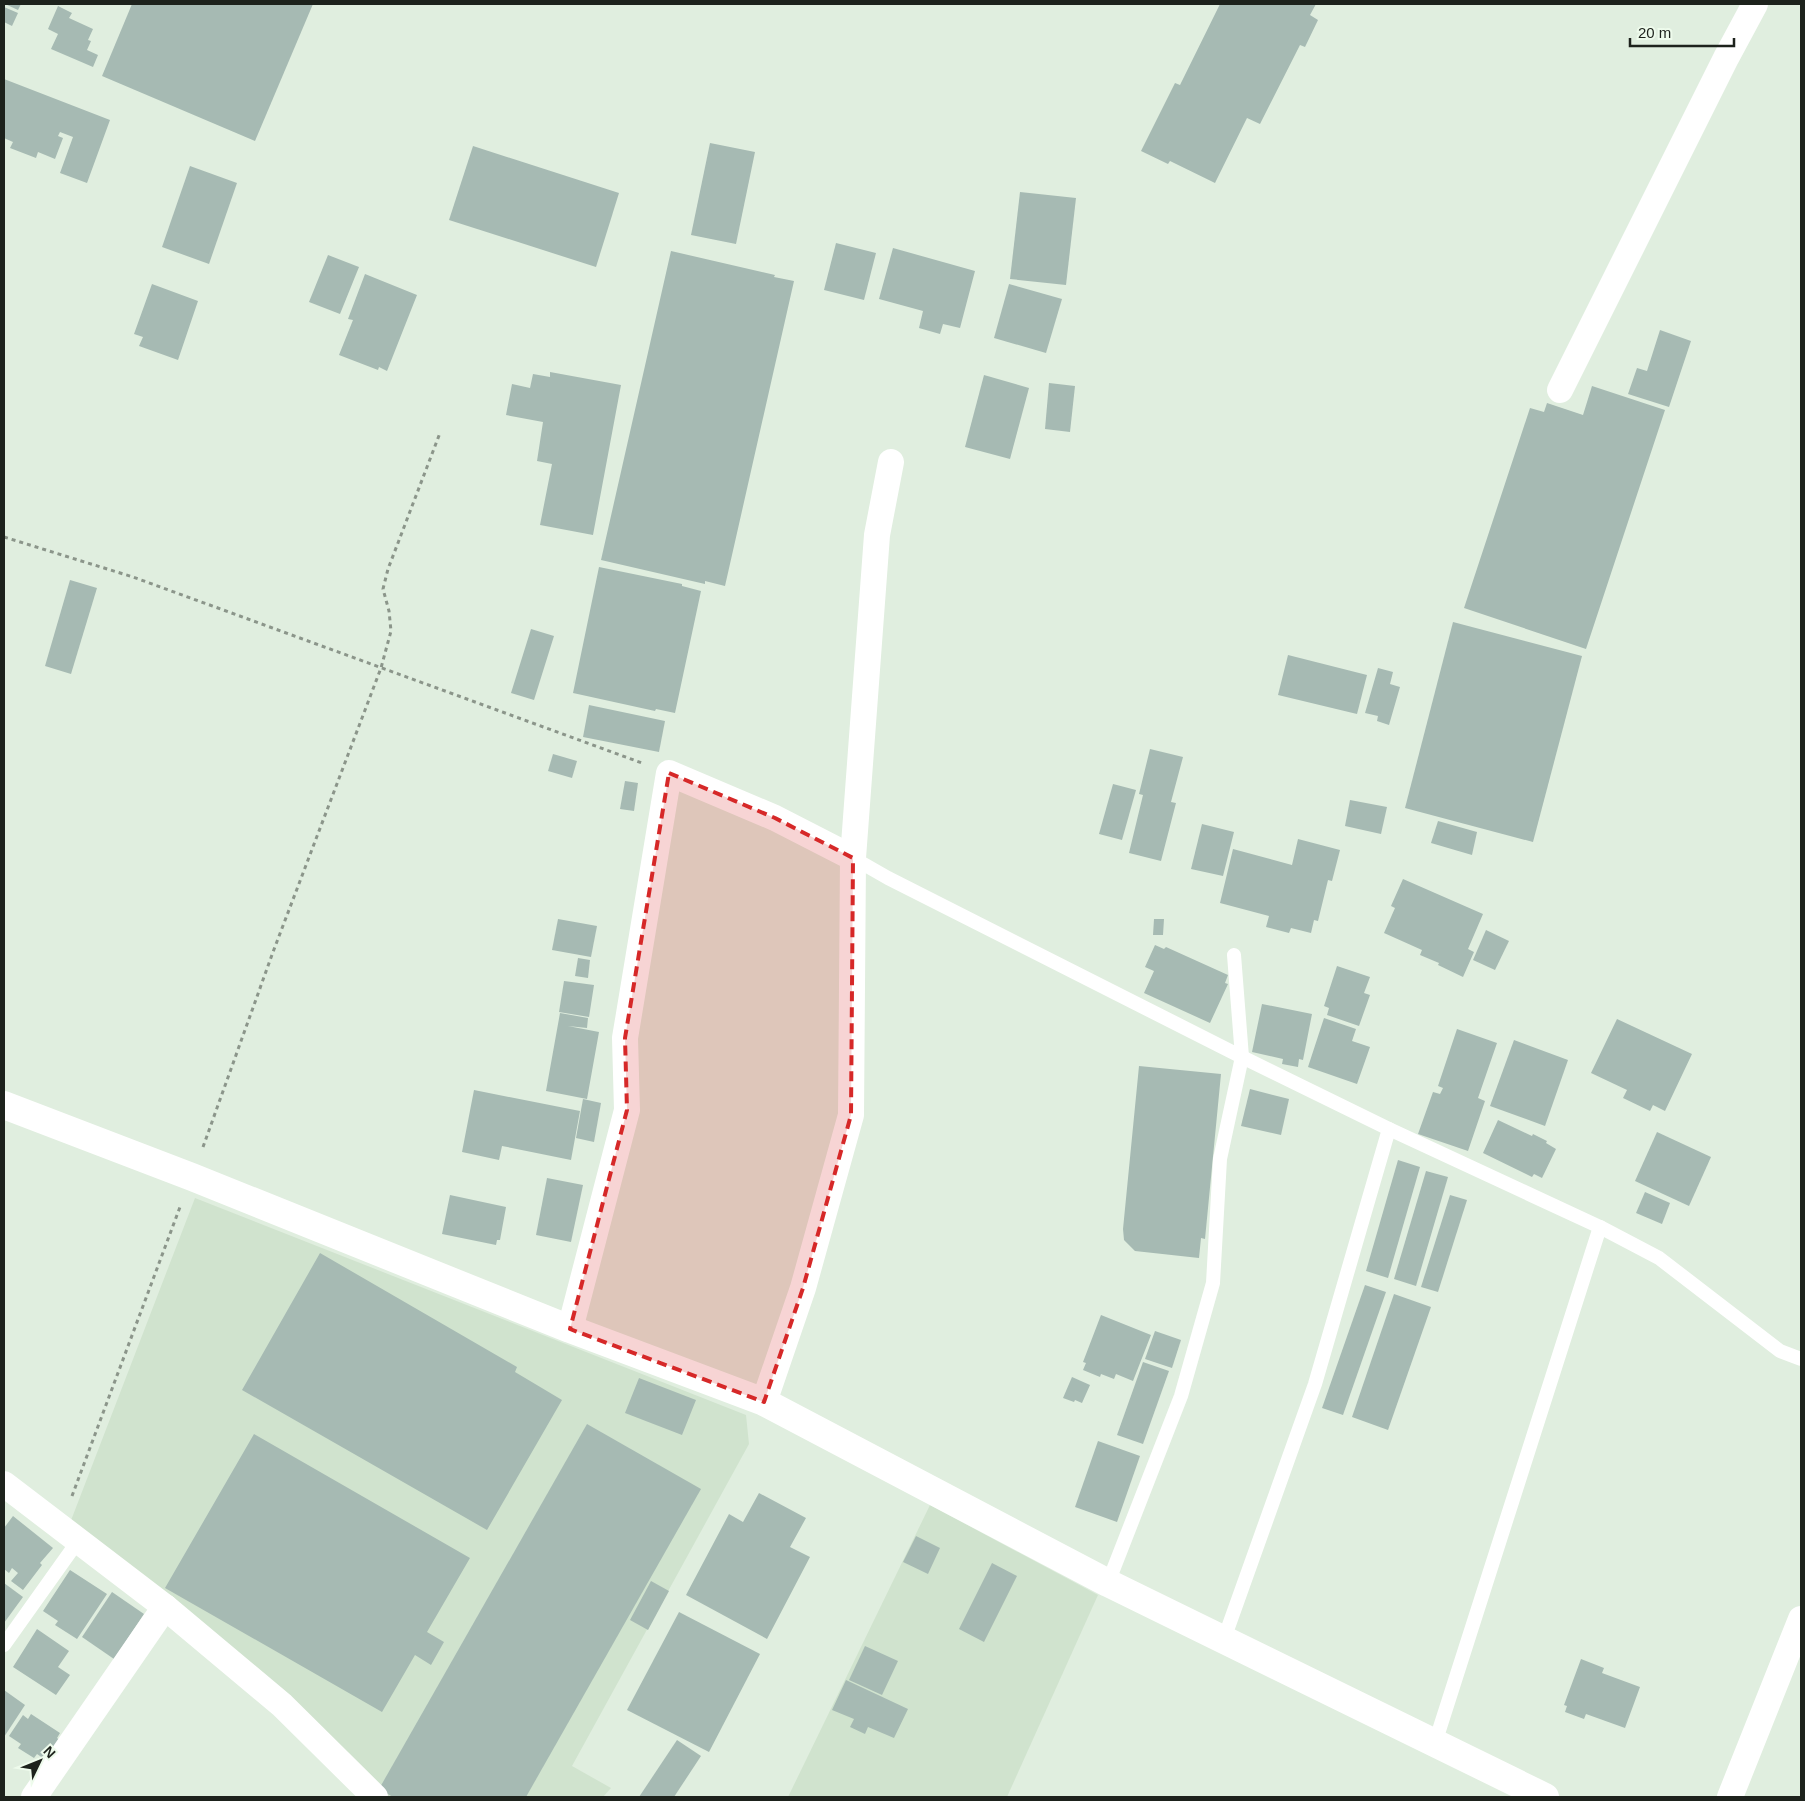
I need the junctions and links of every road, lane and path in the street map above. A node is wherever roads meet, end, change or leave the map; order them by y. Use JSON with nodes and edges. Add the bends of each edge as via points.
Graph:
{"nodes":[{"id":1,"x":1755,"y":4,"type":"edge"},
{"id":2,"x":1560,"y":390,"type":"dead end"},
{"id":3,"x":440,"y":433,"type":"dead end"},
{"id":4,"x":890,"y":462,"type":"dead end"},
{"id":5,"x":4,"y":537,"type":"edge"},
{"id":6,"x":381,"y":668,"type":"junction"},
{"id":7,"x":669,"y":772,"type":"junction"},
{"id":8,"x":853,"y":858,"type":"junction"},
{"id":9,"x":1234,"y":955,"type":"dead end"},
{"id":10,"x":1242,"y":1057,"type":"junction"},
{"id":11,"x":4,"y":1105,"type":"edge"},
{"id":12,"x":1390,"y":1129,"type":"junction"},
{"id":13,"x":192,"y":1177,"type":"junction"},
{"id":14,"x":1600,"y":1227,"type":"junction"},
{"id":15,"x":570,"y":1329,"type":"junction"},
{"id":16,"x":1801,"y":1359,"type":"edge"},
{"id":17,"x":764,"y":1402,"type":"junction"},
{"id":18,"x":4,"y":1484,"type":"edge"},
{"id":19,"x":69,"y":1534,"type":"junction"},
{"id":20,"x":1108,"y":1582,"type":"junction"},
{"id":21,"x":165,"y":1607,"type":"junction"},
{"id":22,"x":1801,"y":1619,"type":"edge"},
{"id":23,"x":1224,"y":1640,"type":"junction"},
{"id":24,"x":4,"y":1645,"type":"edge"},
{"id":25,"x":1435,"y":1743,"type":"junction"},
{"id":26,"x":34,"y":1797,"type":"edge"},
{"id":27,"x":375,"y":1797,"type":"edge"},
{"id":28,"x":1545,"y":1797,"type":"edge"},
{"id":29,"x":1730,"y":1797,"type":"edge"}],
"edges":[{"from":1,"to":2,"type":"street"},
{"from":3,"to":6,"type":"path","via":[[383,588],[391,632]]},
{"from":4,"to":8,"type":"street","via":[[877,535]]},
{"from":5,"to":6,"type":"path","via":[[133,578]]},
{"from":6,"to":7,"type":"path"},
{"from":6,"to":13,"type":"path"},
{"from":7,"to":8,"type":"street","via":[[775,818]]},
{"from":7,"to":15,"type":"street","via":[[625,1038],[626,1110]]},
{"from":8,"to":10,"type":"lane"},
{"from":8,"to":17,"type":"street","via":[[851,1115],[802,1288]]},
{"from":9,"to":10,"type":"lane"},
{"from":10,"to":12,"type":"lane"},
{"from":10,"to":20,"type":"lane","via":[[1220,1159],[1213,1283],[1181,1396]]},
{"from":11,"to":13,"type":"street"},
{"from":12,"to":14,"type":"lane"},
{"from":12,"to":23,"type":"lane","via":[[1315,1384]]},
{"from":13,"to":15,"type":"street"},
{"from":13,"to":19,"type":"path"},
{"from":14,"to":16,"type":"lane","via":[[1659,1258],[1780,1351]]},
{"from":14,"to":25,"type":"lane"},
{"from":15,"to":17,"type":"street"},
{"from":17,"to":20,"type":"street"},
{"from":18,"to":19,"type":"street"},
{"from":19,"to":21,"type":"street"},
{"from":19,"to":24,"type":"lane"},
{"from":20,"to":23,"type":"street"},
{"from":21,"to":26,"type":"street"},
{"from":21,"to":27,"type":"street","via":[[282,1705]]},
{"from":22,"to":29,"type":"street"},
{"from":23,"to":25,"type":"street"},
{"from":25,"to":28,"type":"street"}]}
